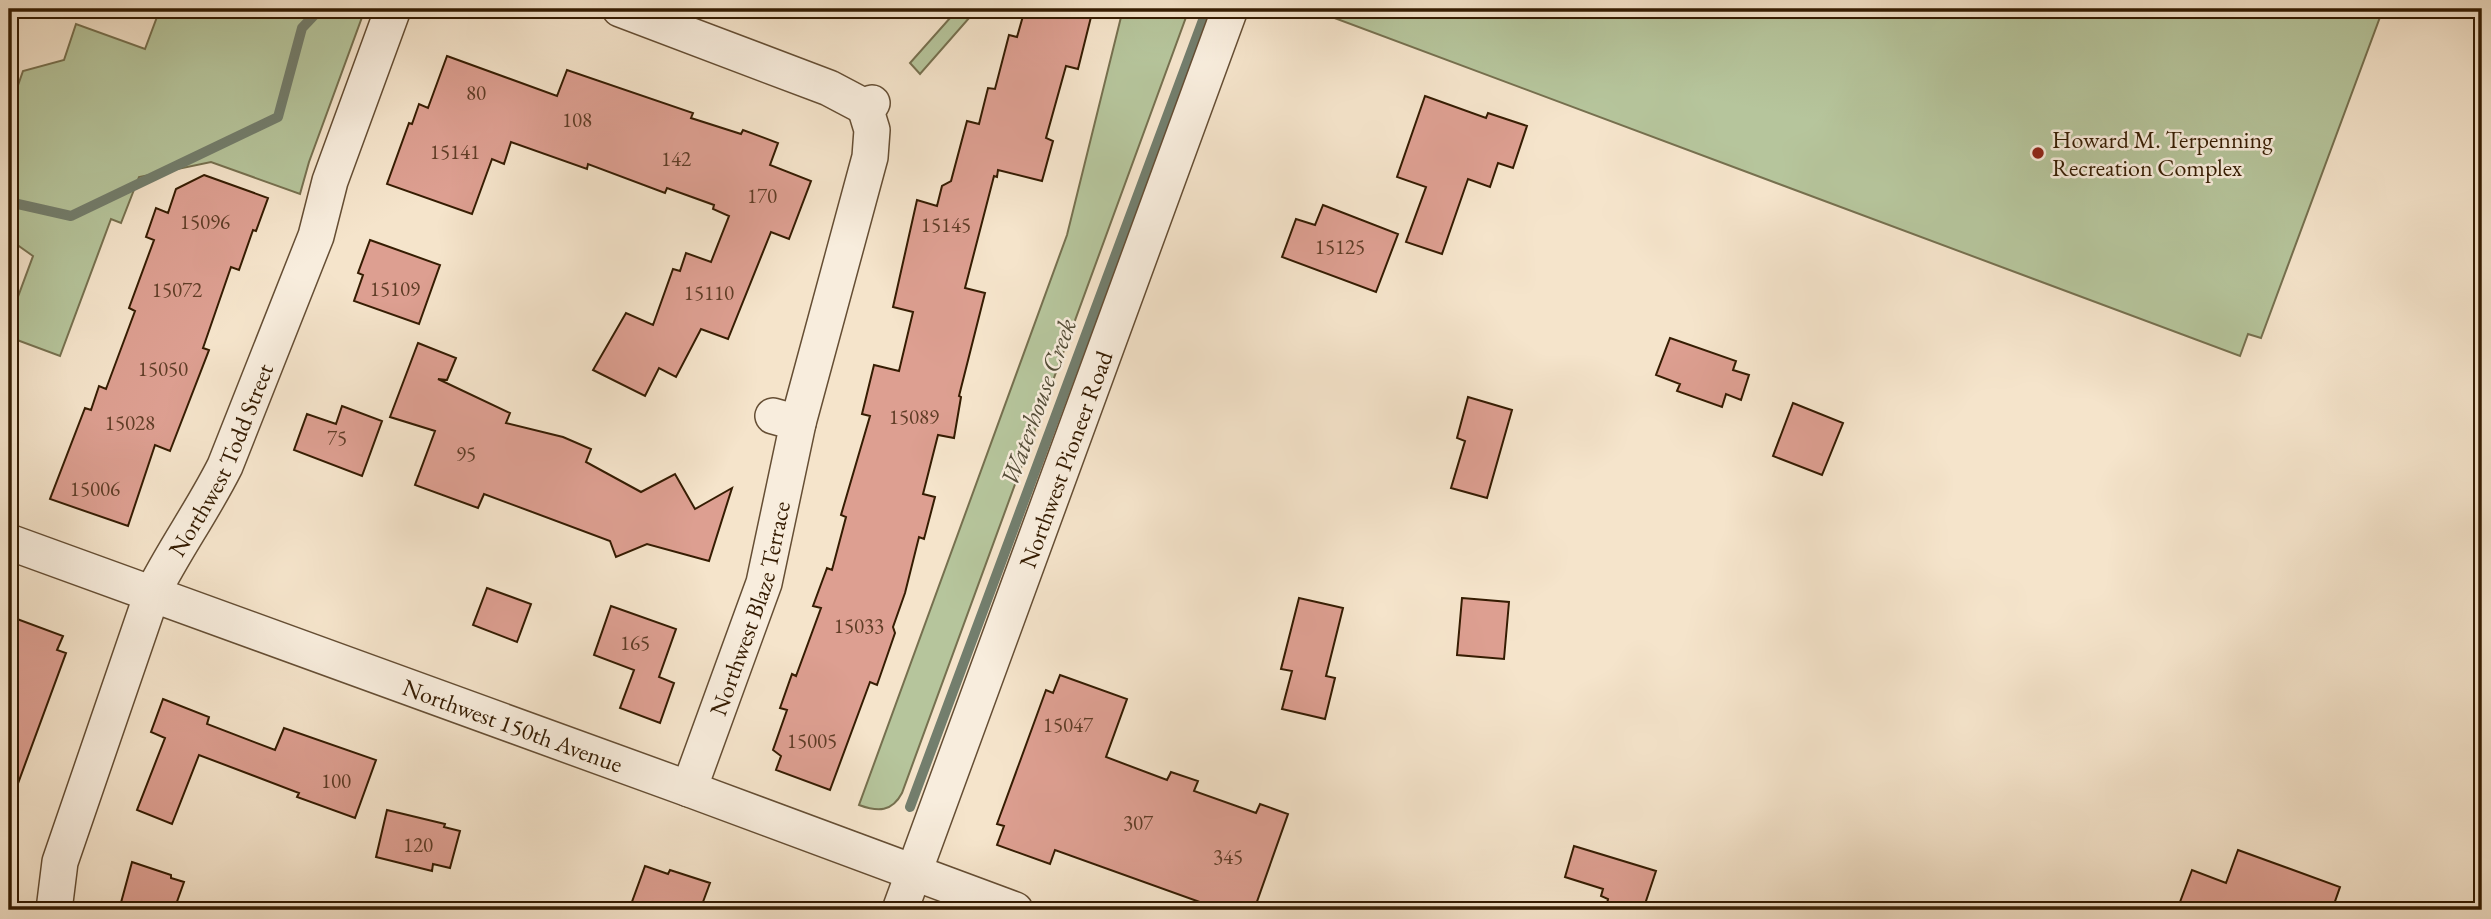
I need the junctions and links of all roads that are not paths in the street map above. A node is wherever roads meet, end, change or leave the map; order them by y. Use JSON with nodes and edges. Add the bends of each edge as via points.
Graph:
{"nodes":[{"id":1,"x":393,"y":9,"type":"edge"},
{"id":2,"x":620,"y":9,"type":"edge"},
{"id":3,"x":1230,"y":9,"type":"edge"},
{"id":4,"x":9,"y":542,"type":"edge"},
{"id":5,"x":152,"y":594,"type":"junction"},
{"id":6,"x":690,"y":789,"type":"junction"},
{"id":7,"x":914,"y":872,"type":"junction"},
{"id":8,"x":54,"y":910,"type":"edge"},
{"id":9,"x":900,"y":910,"type":"edge"},
{"id":10,"x":1015,"y":910,"type":"edge"}],
"edges":[{"from":1,"to":5,"type":"street","name":"Northwest Todd Street","via":[[330,181],[316,236],[225,466]]},
{"from":2,"to":6,"type":"street","name":"Northwest Blaze Terrace","via":[[868,105],[872,130],[870,158],[785,419],[764,583]]},
{"from":3,"to":7,"type":"street","name":"Northwest Pioneer Road"},
{"from":4,"to":5,"type":"street","name":"Northwest 150th Avenue"},
{"from":5,"to":6,"type":"street","name":"Northwest 150th Avenue"},
{"from":5,"to":8,"type":"street","name":"Northwest Todd Street","via":[[60,862]]},
{"from":6,"to":7,"type":"street","name":"Northwest 150th Avenue"},
{"from":7,"to":9,"type":"street","name":"Northwest Pioneer Road"},
{"from":7,"to":10,"type":"street","name":"Northwest 150th Avenue"}]}
